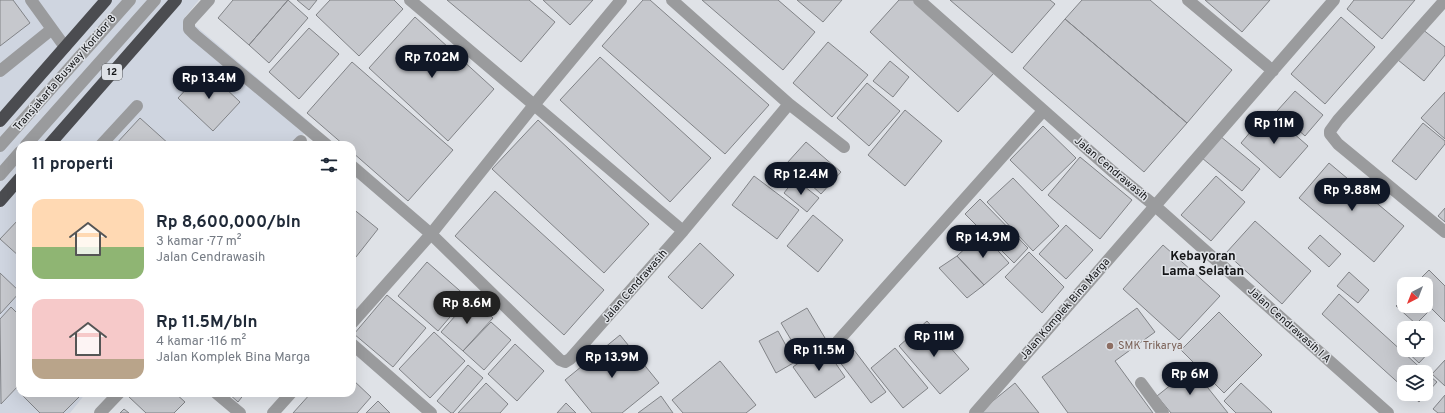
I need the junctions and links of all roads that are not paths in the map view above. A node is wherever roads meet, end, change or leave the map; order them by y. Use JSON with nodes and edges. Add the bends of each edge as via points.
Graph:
{"nodes":[{"id":1,"x":32,"y":0,"type":"edge"},
{"id":2,"x":106,"y":0,"type":"edge"},
{"id":3,"x":130,"y":0,"type":"edge"},
{"id":4,"x":155,"y":0,"type":"edge"},
{"id":5,"x":176,"y":0,"type":"edge"},
{"id":6,"x":209,"y":0,"type":"edge"},
{"id":7,"x":410,"y":0,"type":"edge"},
{"id":8,"x":621,"y":0,"type":"edge"},
{"id":9,"x":672,"y":0,"type":"edge"},
{"id":10,"x":919,"y":0,"type":"edge"},
{"id":11,"x":1188,"y":0,"type":"edge"},
{"id":12,"x":1334,"y":0,"type":"edge"},
{"id":13,"x":1443,"y":6,"type":"edge"},
{"id":14,"x":52,"y":28,"type":"junction"},
{"id":15,"x":65,"y":47,"type":"junction"},
{"id":16,"x":0,"y":71,"type":"edge"},
{"id":17,"x":1273,"y":71,"type":"junction"},
{"id":18,"x":789,"y":104,"type":"junction"},
{"id":19,"x":534,"y":105,"type":"junction"},
{"id":20,"x":137,"y":106,"type":"dead end"},
{"id":21,"x":1043,"y":111,"type":"junction"},
{"id":22,"x":0,"y":120,"type":"edge"},
{"id":23,"x":30,"y":141,"type":"edge"},
{"id":24,"x":53,"y":141,"type":"edge"},
{"id":25,"x":105,"y":141,"type":"edge"},
{"id":26,"x":322,"y":141,"type":"edge"},
{"id":27,"x":0,"y":146,"type":"edge"},
{"id":28,"x":844,"y":148,"type":"dead end"},
{"id":29,"x":16,"y":157,"type":"edge"},
{"id":30,"x":356,"y":169,"type":"edge"},
{"id":31,"x":0,"y":175,"type":"edge"},
{"id":32,"x":16,"y":184,"type":"edge"},
{"id":33,"x":0,"y":201,"type":"edge"},
{"id":34,"x":1154,"y":205,"type":"junction"},
{"id":35,"x":683,"y":231,"type":"junction"},
{"id":36,"x":1445,"y":232,"type":"edge"},
{"id":37,"x":431,"y":234,"type":"junction"},
{"id":38,"x":356,"y":318,"type":"edge"},
{"id":39,"x":838,"y":341,"type":"dead end"},
{"id":40,"x":356,"y":347,"type":"edge"},
{"id":41,"x":1141,"y":383,"type":"dead end"},
{"id":42,"x":115,"y":397,"type":"edge"},
{"id":43,"x":221,"y":397,"type":"edge"},
{"id":44,"x":288,"y":397,"type":"edge"},
{"id":45,"x":100,"y":413,"type":"edge"},
{"id":46,"x":240,"y":413,"type":"edge"},
{"id":47,"x":274,"y":413,"type":"edge"},
{"id":48,"x":431,"y":413,"type":"edge"},
{"id":49,"x":975,"y":413,"type":"edge"},
{"id":50,"x":1163,"y":413,"type":"edge"},
{"id":51,"x":1388,"y":413,"type":"edge"}],
"edges":[{"from":1,"to":14,"type":"street"},
{"from":2,"to":15,"type":"highway"},
{"from":3,"to":27,"type":"street","name":"Transjakarta Busway Koridor 8"},
{"from":4,"to":23,"type":"street","name":"Transjakarta Busway Koridor 8"},
{"from":5,"to":24,"type":"highway","number":"12"},
{"from":6,"to":26,"type":"street","via":[[190,22],[189,28]]},
{"from":7,"to":19,"type":"street"},
{"from":8,"to":19,"type":"street"},
{"from":9,"to":18,"type":"street"},
{"from":10,"to":21,"type":"street","name":"Jalan Cendrawasih"},
{"from":11,"to":17,"type":"street"},
{"from":12,"to":17,"type":"street","name":"Jalan Cendrawasih"},
{"from":13,"to":36,"type":"street","via":[[1338,120],[1330,134],[1338,144]]},
{"from":14,"to":15,"type":"street"},
{"from":14,"to":16,"type":"street"},
{"from":15,"to":22,"type":"highway"},
{"from":17,"to":34,"type":"street","name":"Jalan Cendrawasih"},
{"from":18,"to":28,"type":"street"},
{"from":18,"to":35,"type":"street","name":"Jalan Cendrawasih"},
{"from":19,"to":35,"type":"street"},
{"from":19,"to":37,"type":"street"},
{"from":20,"to":25,"type":"street"},
{"from":21,"to":34,"type":"street","name":"Jalan Cendrawasih"},
{"from":21,"to":39,"type":"street"},
{"from":29,"to":31,"type":"street"},
{"from":30,"to":37,"type":"street","name":"Jalan Cendrawasih"},
{"from":32,"to":33,"type":"highway"},
{"from":34,"to":49,"type":"street","name":"Jalan Komplek Bina Marga"},
{"from":34,"to":51,"type":"street","name":"Jalan Cendrawasih I A"},
{"from":35,"to":37,"type":"street","name":"Jalan Cendrawasih","via":[[565,362],[560,360]]},
{"from":37,"to":38,"type":"street"},
{"from":40,"to":48,"type":"street"},
{"from":41,"to":50,"type":"street"},
{"from":42,"to":45,"type":"street"},
{"from":43,"to":46,"type":"street"},
{"from":44,"to":47,"type":"street"}]}
